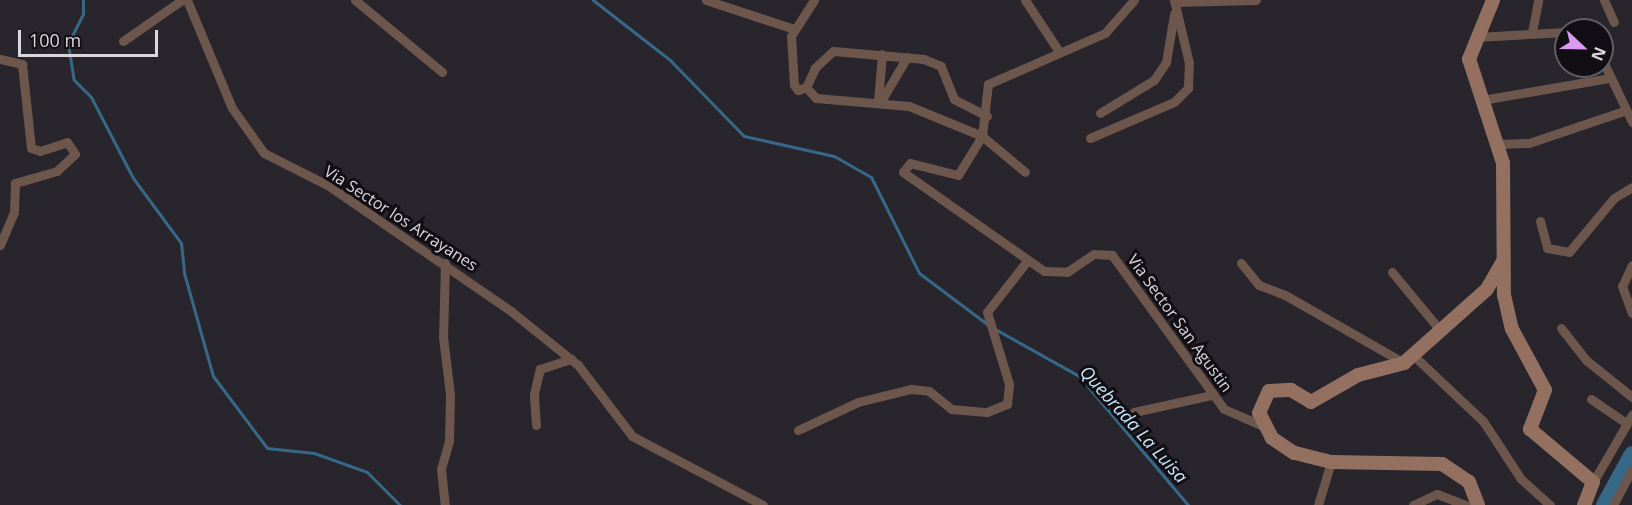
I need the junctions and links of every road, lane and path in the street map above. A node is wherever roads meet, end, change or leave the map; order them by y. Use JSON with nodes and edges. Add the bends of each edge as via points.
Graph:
{"nodes":[{"id":1,"x":182,"y":0,"type":"edge"},
{"id":2,"x":187,"y":0,"type":"edge"},
{"id":3,"x":355,"y":0,"type":"edge"},
{"id":4,"x":706,"y":0,"type":"edge"},
{"id":5,"x":814,"y":0,"type":"edge"},
{"id":6,"x":1025,"y":0,"type":"edge"},
{"id":7,"x":1134,"y":0,"type":"edge"},
{"id":8,"x":1256,"y":0,"type":"edge"},
{"id":9,"x":1493,"y":0,"type":"edge"},
{"id":10,"x":1538,"y":0,"type":"edge"},
{"id":11,"x":1604,"y":0,"type":"edge"},
{"id":12,"x":1175,"y":1,"type":"edge"},
{"id":13,"x":1612,"y":18,"type":"edge"},
{"id":14,"x":791,"y":28,"type":"junction"},
{"id":15,"x":1532,"y":32,"type":"junction"},
{"id":16,"x":1554,"y":32,"type":"edge"},
{"id":17,"x":1476,"y":37,"type":"junction"},
{"id":18,"x":123,"y":41,"type":"dead end"},
{"id":19,"x":1058,"y":50,"type":"junction"},
{"id":20,"x":882,"y":54,"type":"junction"},
{"id":21,"x":907,"y":57,"type":"junction"},
{"id":22,"x":0,"y":59,"type":"edge"},
{"id":23,"x":442,"y":72,"type":"dead end"},
{"id":24,"x":1610,"y":78,"type":"joint"},
{"id":25,"x":806,"y":87,"type":"junction"},
{"id":26,"x":1482,"y":100,"type":"junction"},
{"id":27,"x":879,"y":101,"type":"junction"},
{"id":28,"x":1624,"y":111,"type":"junction"},
{"id":29,"x":1100,"y":113,"type":"dead end"},
{"id":30,"x":987,"y":116,"type":"junction"},
{"id":31,"x":1632,"y":122,"type":"edge"},
{"id":32,"x":982,"y":136,"type":"junction"},
{"id":33,"x":1090,"y":138,"type":"dead end"},
{"id":34,"x":1499,"y":144,"type":"junction"},
{"id":35,"x":1025,"y":172,"type":"dead end"},
{"id":36,"x":1632,"y":187,"type":"edge"},
{"id":37,"x":1540,"y":221,"type":"dead end"},
{"id":38,"x":0,"y":245,"type":"edge"},
{"id":39,"x":1027,"y":261,"type":"junction"},
{"id":40,"x":1503,"y":261,"type":"junction"},
{"id":41,"x":445,"y":262,"type":"junction"},
{"id":42,"x":1241,"y":263,"type":"dead end"},
{"id":43,"x":1632,"y":265,"type":"edge"},
{"id":44,"x":1392,"y":272,"type":"dead end"},
{"id":45,"x":1632,"y":313,"type":"edge"},
{"id":46,"x":1561,"y":328,"type":"dead end"},
{"id":47,"x":1440,"y":330,"type":"junction"},
{"id":48,"x":571,"y":359,"type":"junction"},
{"id":49,"x":1409,"y":360,"type":"junction"},
{"id":50,"x":1212,"y":395,"type":"junction"},
{"id":51,"x":1632,"y":397,"type":"edge"},
{"id":52,"x":1591,"y":399,"type":"dead end"},
{"id":53,"x":1134,"y":412,"type":"dead end"},
{"id":54,"x":1629,"y":419,"type":"edge"},
{"id":55,"x":536,"y":425,"type":"dead end"},
{"id":56,"x":1263,"y":426,"type":"junction"},
{"id":57,"x":798,"y":430,"type":"dead end"},
{"id":58,"x":1331,"y":462,"type":"junction"},
{"id":59,"x":1632,"y":470,"type":"edge"},
{"id":60,"x":1593,"y":482,"type":"junction"},
{"id":61,"x":445,"y":505,"type":"edge"},
{"id":62,"x":763,"y":505,"type":"edge"},
{"id":63,"x":1318,"y":505,"type":"edge"},
{"id":64,"x":1413,"y":505,"type":"edge"},
{"id":65,"x":1466,"y":505,"type":"edge"},
{"id":66,"x":1478,"y":505,"type":"edge"},
{"id":67,"x":1550,"y":505,"type":"edge"},
{"id":68,"x":1584,"y":505,"type":"edge"},
{"id":69,"x":1613,"y":505,"type":"edge"}],
"edges":[{"from":1,"to":18,"type":"street"},
{"from":2,"to":41,"type":"street","name":"Via Sector los Arrayanes","via":[[232,108],[264,153],[329,186],[378,224]]},
{"from":3,"to":23,"type":"street"},
{"from":4,"to":14,"type":"street"},
{"from":5,"to":14,"type":"street"},
{"from":6,"to":19,"type":"street"},
{"from":7,"to":19,"type":"street","name":"Via Sector San Agustin","via":[[1105,33]]},
{"from":8,"to":12,"type":"street"},
{"from":9,"to":17,"type":"street"},
{"from":10,"to":15,"type":"street"},
{"from":11,"to":13,"type":"street"},
{"from":12,"to":29,"type":"street","via":[[1166,62],[1143,88]]},
{"from":12,"to":33,"type":"street","via":[[1189,63],[1188,88],[1173,102]]},
{"from":14,"to":25,"type":"street","via":[[794,85],[798,90]]},
{"from":15,"to":16,"type":"street"},
{"from":15,"to":17,"type":"street"},
{"from":17,"to":26,"type":"street","via":[[1469,59]]},
{"from":19,"to":30,"type":"street","name":"Via Sector San Agustin","via":[[988,84]]},
{"from":20,"to":21,"type":"street"},
{"from":20,"to":25,"type":"street","via":[[833,51],[815,68]]},
{"from":20,"to":27,"type":"street"},
{"from":21,"to":27,"type":"street"},
{"from":21,"to":30,"type":"street","via":[[933,60],[954,99]]},
{"from":22,"to":38,"type":"street","via":[[22,64],[31,148],[40,151],[67,142],[75,154],[57,171],[15,183],[14,212]]},
{"from":24,"to":26,"type":"street"},
{"from":24,"to":28,"type":"street"},
{"from":25,"to":27,"type":"street","via":[[816,98]]},
{"from":26,"to":34,"type":"street"},
{"from":27,"to":32,"type":"street","via":[[909,106]]},
{"from":28,"to":31,"type":"street"},
{"from":28,"to":34,"type":"street","via":[[1529,143]]},
{"from":30,"to":32,"type":"street","name":"Via Sector San Agustin"},
{"from":32,"to":35,"type":"street"},
{"from":32,"to":39,"type":"street","name":"Via Sector San Agustin","via":[[957,175],[910,163],[903,172]]},
{"from":34,"to":40,"type":"street"},
{"from":36,"to":37,"type":"street","via":[[1614,198],[1569,252],[1547,248]]},
{"from":39,"to":50,"type":"street","name":"Via Sector San Agustin","via":[[1057,274],[1094,254],[1112,255]]},
{"from":39,"to":57,"type":"street","via":[[987,312],[1011,395],[1000,410],[951,409],[928,391],[911,389],[858,402]]},
{"from":40,"to":47,"type":"street","via":[[1487,289]]},
{"from":40,"to":60,"type":"street","via":[[1512,329],[1545,390],[1530,429]]},
{"from":41,"to":48,"type":"street","name":"Via Sector los Arrayanes"},
{"from":41,"to":61,"type":"street","via":[[443,337],[450,393],[449,441],[441,469]]},
{"from":42,"to":49,"type":"street","via":[[1259,285]]},
{"from":43,"to":45,"type":"street","via":[[1623,286]]},
{"from":44,"to":47,"type":"street"},
{"from":46,"to":51,"type":"street","via":[[1586,360]]},
{"from":47,"to":49,"type":"street"},
{"from":48,"to":55,"type":"street","via":[[540,369]]},
{"from":48,"to":62,"type":"street","name":"Via Sector los Arrayanes","via":[[632,436]]},
{"from":49,"to":56,"type":"street","via":[[1358,375],[1311,402],[1291,390],[1269,391],[1260,400]]},
{"from":49,"to":67,"type":"street","via":[[1465,401],[1521,479]]},
{"from":50,"to":53,"type":"street"},
{"from":50,"to":56,"type":"street","name":"Via Sector San Agustin","via":[[1240,420]]},
{"from":52,"to":54,"type":"street"},
{"from":54,"to":60,"type":"street"},
{"from":56,"to":58,"type":"street","via":[[1282,447]]},
{"from":58,"to":63,"type":"street"},
{"from":58,"to":66,"type":"street","via":[[1442,464],[1469,482]]},
{"from":59,"to":69,"type":"street"},
{"from":60,"to":68,"type":"street"},
{"from":64,"to":65,"type":"street","via":[[1437,494]]}]}
